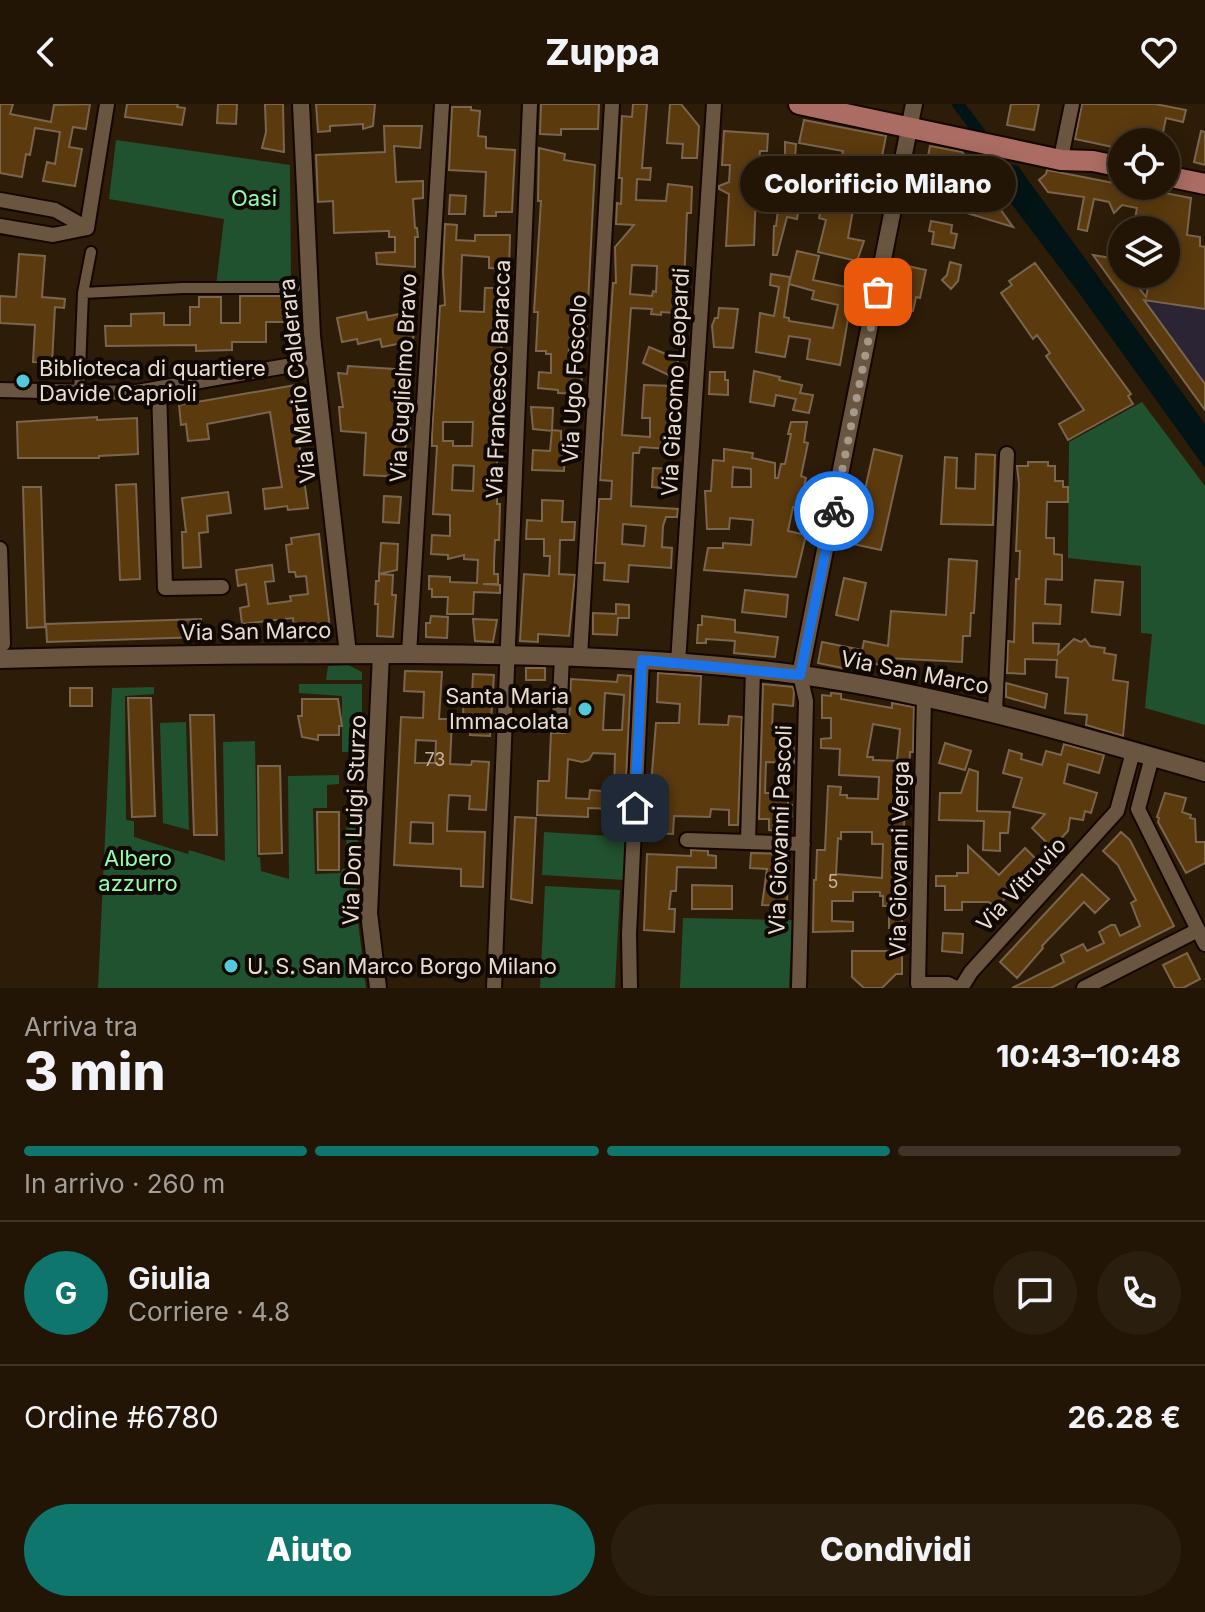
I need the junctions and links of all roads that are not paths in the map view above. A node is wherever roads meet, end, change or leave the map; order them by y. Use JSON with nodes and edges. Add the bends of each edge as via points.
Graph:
{"nodes":[{"id":1,"x":107,"y":104,"type":"edge"},
{"id":2,"x":301,"y":104,"type":"edge"},
{"id":3,"x":442,"y":104,"type":"edge"},
{"id":4,"x":530,"y":104,"type":"edge"},
{"id":5,"x":612,"y":104,"type":"edge"},
{"id":6,"x":714,"y":104,"type":"edge"},
{"id":7,"x":799,"y":104,"type":"edge"},
{"id":8,"x":860,"y":104,"type":"edge"},
{"id":9,"x":1072,"y":104,"type":"edge"},
{"id":10,"x":912,"y":116,"type":"edge"},
{"id":11,"x":1008,"y":142,"type":"junction"},
{"id":12,"x":1063,"y":148,"type":"junction"},
{"id":13,"x":1093,"y":161,"type":"junction"},
{"id":14,"x":1108,"y":164,"type":"edge"},
{"id":15,"x":1180,"y":179,"type":"edge"},
{"id":16,"x":1205,"y":184,"type":"edge"},
{"id":17,"x":0,"y":200,"type":"edge"},
{"id":18,"x":0,"y":226,"type":"edge"},
{"id":19,"x":87,"y":228,"type":"junction"},
{"id":20,"x":91,"y":252,"type":"dead end"},
{"id":21,"x":295,"y":288,"type":"dead end"},
{"id":22,"x":83,"y":293,"type":"junction"},
{"id":23,"x":315,"y":361,"type":"junction"},
{"id":24,"x":159,"y":389,"type":"junction"},
{"id":25,"x":0,"y":390,"type":"edge"},
{"id":26,"x":79,"y":394,"type":"junction"},
{"id":27,"x":1007,"y":454,"type":"dead end"},
{"id":28,"x":0,"y":549,"type":"edge"},
{"id":29,"x":222,"y":587,"type":"dead end"},
{"id":30,"x":2,"y":652,"type":"edge"},
{"id":31,"x":348,"y":654,"type":"junction"},
{"id":32,"x":381,"y":654,"type":"junction"},
{"id":33,"x":409,"y":654,"type":"junction"},
{"id":34,"x":509,"y":655,"type":"junction"},
{"id":35,"x":571,"y":656,"type":"junction"},
{"id":36,"x":642,"y":660,"type":"junction"},
{"id":37,"x":678,"y":663,"type":"junction"},
{"id":38,"x":753,"y":669,"type":"junction"},
{"id":39,"x":800,"y":675,"type":"junction"},
{"id":40,"x":924,"y":696,"type":"junction"},
{"id":41,"x":995,"y":712,"type":"junction"},
{"id":42,"x":559,"y":721,"type":"dead end"},
{"id":43,"x":1133,"y":752,"type":"junction"},
{"id":44,"x":1152,"y":757,"type":"junction"},
{"id":45,"x":1205,"y":772,"type":"edge"},
{"id":46,"x":1138,"y":809,"type":"junction"},
{"id":47,"x":1117,"y":811,"type":"junction"},
{"id":48,"x":687,"y":840,"type":"dead end"},
{"id":49,"x":748,"y":842,"type":"junction"},
{"id":50,"x":803,"y":844,"type":"junction"},
{"id":51,"x":1198,"y":930,"type":"junction"},
{"id":52,"x":1205,"y":944,"type":"edge"},
{"id":53,"x":916,"y":986,"type":"edge"},
{"id":54,"x":378,"y":988,"type":"edge"},
{"id":55,"x":494,"y":988,"type":"edge"},
{"id":56,"x":630,"y":988,"type":"edge"},
{"id":57,"x":799,"y":988,"type":"edge"},
{"id":58,"x":958,"y":988,"type":"edge"},
{"id":59,"x":1084,"y":988,"type":"edge"}],
"edges":[{"from":1,"to":19,"type":"street"},
{"from":2,"to":23,"type":"street","name":"Via Mario Calderara"},
{"from":3,"to":33,"type":"street","name":"Via Guglielmo Bravo"},
{"from":4,"to":34,"type":"street","name":"Via Francesco Baracca"},
{"from":5,"to":35,"type":"street","name":"Via Ugo Foscolo"},
{"from":6,"to":37,"type":"street","name":"Via Giacomo Leopardi"},
{"from":7,"to":10,"type":"main road"},
{"from":8,"to":10,"type":"main road"},
{"from":9,"to":12,"type":"street"},
{"from":10,"to":11,"type":"main road","via":[[955,132]]},
{"from":10,"to":39,"type":"street"},
{"from":11,"to":12,"type":"main road"},
{"from":11,"to":13,"type":"main road","via":[[1061,160]]},
{"from":12,"to":13,"type":"main road"},
{"from":13,"to":14,"type":"main road"},
{"from":15,"to":16,"type":"main road"},
{"from":17,"to":19,"type":"street","via":[[55,210]]},
{"from":18,"to":19,"type":"street","via":[[53,235]]},
{"from":20,"to":22,"type":"street"},
{"from":21,"to":22,"type":"street"},
{"from":22,"to":26,"type":"street"},
{"from":23,"to":24,"type":"street"},
{"from":23,"to":31,"type":"street","name":"Via Mario Calderara"},
{"from":24,"to":26,"type":"street"},
{"from":24,"to":29,"type":"street","via":[[165,588]]},
{"from":25,"to":26,"type":"street"},
{"from":27,"to":41,"type":"street"},
{"from":28,"to":30,"type":"street"},
{"from":30,"to":31,"type":"main road","name":"Via San Marco"},
{"from":31,"to":32,"type":"main road","name":"Via San Marco"},
{"from":32,"to":33,"type":"main road","name":"Via San Marco"},
{"from":32,"to":54,"type":"street","name":"Via Don Luigi Sturzo","via":[[369,913]]},
{"from":33,"to":34,"type":"main road","name":"Via San Marco"},
{"from":34,"to":35,"type":"main road","name":"Via San Marco"},
{"from":34,"to":55,"type":"street","name":"Via Francesco Baracca"},
{"from":35,"to":36,"type":"main road","name":"Via San Marco"},
{"from":35,"to":42,"type":"street"},
{"from":36,"to":37,"type":"main road","name":"Via San Marco"},
{"from":36,"to":56,"type":"street"},
{"from":37,"to":38,"type":"main road","name":"Via San Marco"},
{"from":38,"to":39,"type":"main road","name":"Via San Marco"},
{"from":38,"to":49,"type":"street"},
{"from":39,"to":40,"type":"main road","name":"Via San Marco"},
{"from":39,"to":50,"type":"street","name":"Via Giovanni Pascoli","via":[[806,701]]},
{"from":40,"to":41,"type":"main road","name":"Via San Marco"},
{"from":40,"to":53,"type":"street","name":"Via Giovanni Verga"},
{"from":41,"to":43,"type":"main road","name":"Via San Marco"},
{"from":43,"to":44,"type":"main road","name":"Via San Marco"},
{"from":43,"to":47,"type":"street","name":"Via Vitruvio"},
{"from":44,"to":45,"type":"main road","name":"Via San Marco"},
{"from":44,"to":46,"type":"street"},
{"from":46,"to":47,"type":"street"},
{"from":46,"to":51,"type":"street"},
{"from":47,"to":58,"type":"street","name":"Via Vitruvio"},
{"from":48,"to":49,"type":"street"},
{"from":49,"to":50,"type":"street"},
{"from":50,"to":57,"type":"street","name":"Via Giovanni Pascoli"},
{"from":51,"to":52,"type":"street"},
{"from":51,"to":59,"type":"street"},
{"from":53,"to":58,"type":"street","name":"Via Giovanni Verga"}]}
